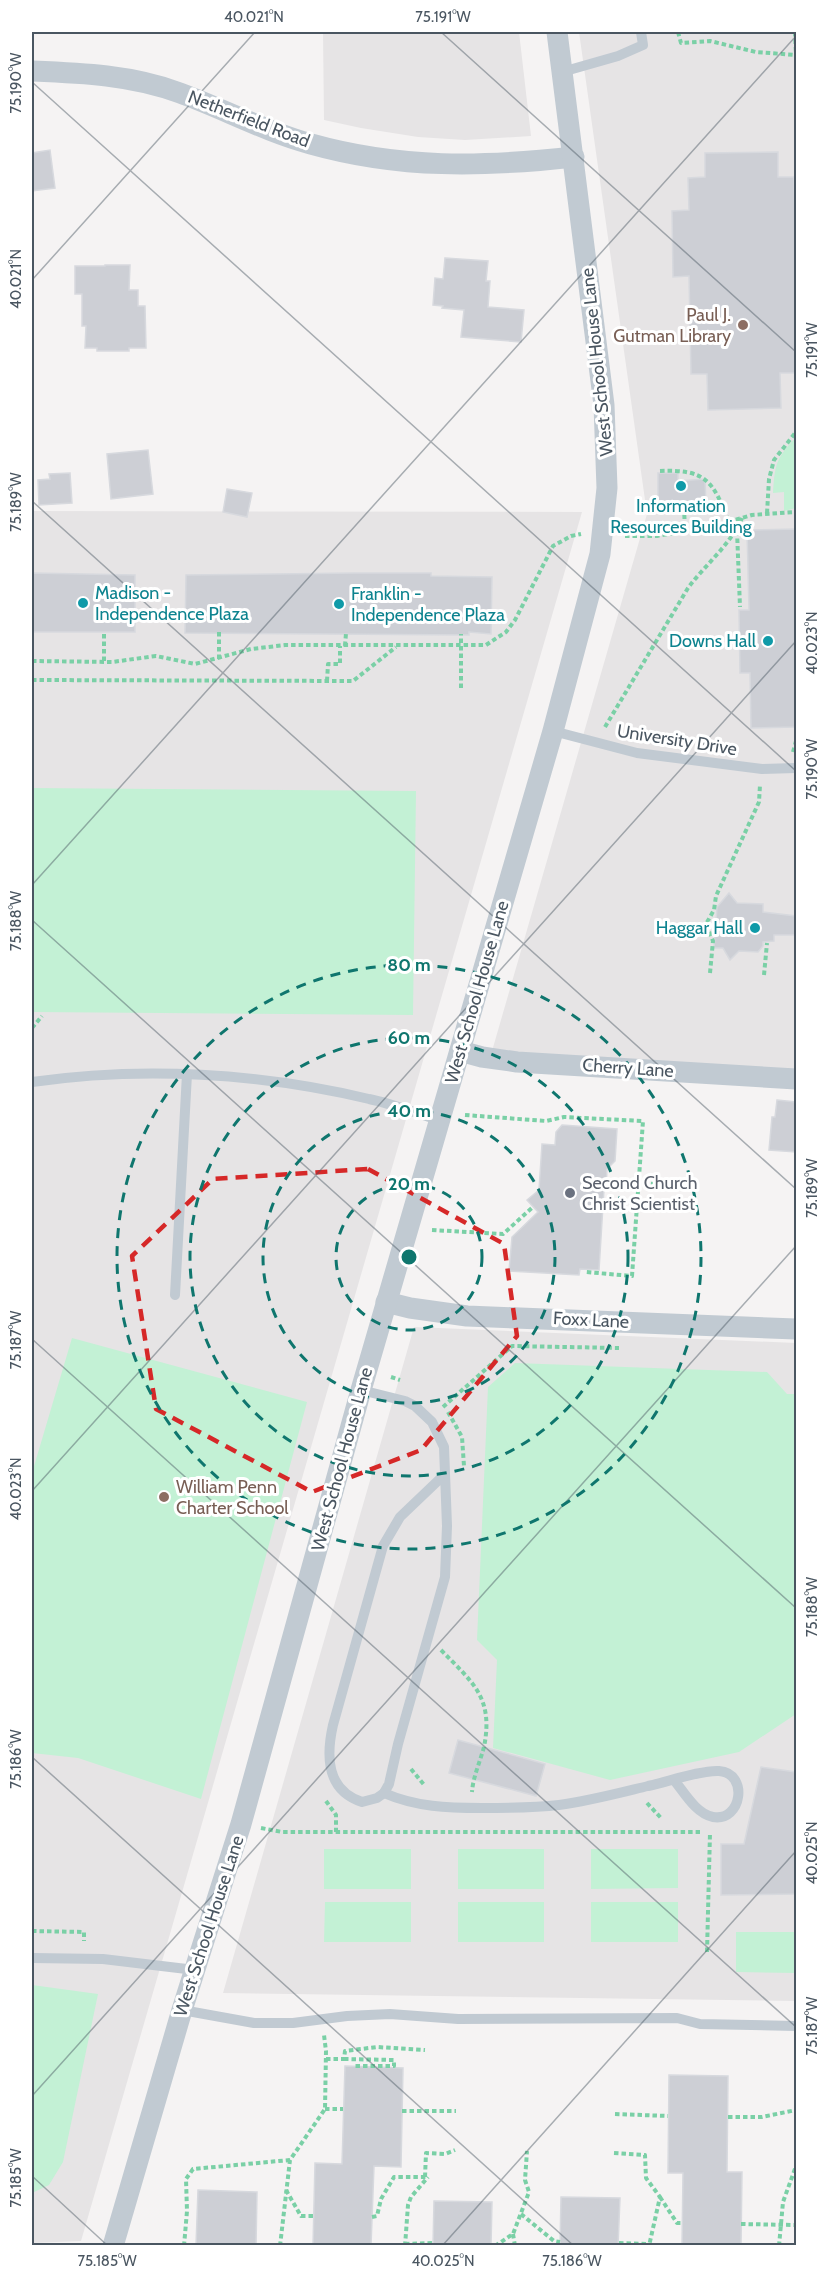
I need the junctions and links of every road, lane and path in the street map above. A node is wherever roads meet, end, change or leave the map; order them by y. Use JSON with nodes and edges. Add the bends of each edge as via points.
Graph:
{"nodes":[{"id":1,"x":556,"y":32,"type":"edge"},
{"id":2,"x":641,"y":32,"type":"edge"},
{"id":3,"x":678,"y":32,"type":"edge"},
{"id":4,"x":795,"y":32,"type":"edge"},
{"id":5,"x":796,"y":55,"type":"edge"},
{"id":6,"x":32,"y":71,"type":"edge"},
{"id":7,"x":562,"y":72,"type":"junction"},
{"id":8,"x":574,"y":157,"type":"junction"},
{"id":9,"x":796,"y":432,"type":"edge"},
{"id":10,"x":660,"y":471,"type":"dead end"},
{"id":11,"x":684,"y":507,"type":"dead end"},
{"id":12,"x":796,"y":512,"type":"edge"},
{"id":13,"x":770,"y":514,"type":"junction"},
{"id":14,"x":742,"y":518,"type":"junction"},
{"id":15,"x":729,"y":522,"type":"junction"},
{"id":16,"x":772,"y":522,"type":"dead end"},
{"id":17,"x":737,"y":530,"type":"junction"},
{"id":18,"x":685,"y":531,"type":"junction"},
{"id":19,"x":585,"y":533,"type":"dead end"},
{"id":20,"x":625,"y":536,"type":"dead end"},
{"id":21,"x":740,"y":607,"type":"dead end"},
{"id":22,"x":104,"y":633,"type":"dead end"},
{"id":23,"x":219,"y":633,"type":"dead end"},
{"id":24,"x":346,"y":633,"type":"dead end"},
{"id":25,"x":461,"y":634,"type":"dead end"},
{"id":26,"x":343,"y":646,"type":"junction"},
{"id":27,"x":397,"y":646,"type":"junction"},
{"id":28,"x":461,"y":646,"type":"junction"},
{"id":29,"x":219,"y":659,"type":"junction"},
{"id":30,"x":32,"y":661,"type":"edge"},
{"id":31,"x":104,"y":661,"type":"junction"},
{"id":32,"x":32,"y":680,"type":"edge"},
{"id":33,"x":327,"y":681,"type":"junction"},
{"id":34,"x":460,"y":688,"type":"dead end"},
{"id":35,"x":553,"y":731,"type":"junction"},
{"id":36,"x":598,"y":743,"type":"junction"},
{"id":37,"x":796,"y":768,"type":"edge"},
{"id":38,"x":759,"y":802,"type":"dead end"},
{"id":39,"x":706,"y":924,"type":"junction"},
{"id":40,"x":714,"y":925,"type":"dead end"},
{"id":41,"x":767,"y":943,"type":"dead end"},
{"id":42,"x":710,"y":973,"type":"dead end"},
{"id":43,"x":764,"y":975,"type":"dead end"},
{"id":44,"x":42,"y":1016,"type":"dead end"},
{"id":45,"x":32,"y":1028,"type":"edge"},
{"id":46,"x":460,"y":1051,"type":"junction"},
{"id":47,"x":187,"y":1074,"type":"junction"},
{"id":48,"x":796,"y":1080,"type":"edge"},
{"id":49,"x":32,"y":1082,"type":"edge"},
{"id":50,"x":465,"y":1115,"type":"dead end"},
{"id":51,"x":439,"y":1120,"type":"junction"},
{"id":52,"x":606,"y":1180,"type":"dead end"},
{"id":53,"x":639,"y":1183,"type":"junction"},
{"id":54,"x":676,"y":1186,"type":"dead end"},
{"id":55,"x":533,"y":1206,"type":"dead end"},
{"id":56,"x":432,"y":1230,"type":"dead end"},
{"id":57,"x":586,"y":1272,"type":"dead end"},
{"id":58,"x":175,"y":1295,"type":"dead end"},
{"id":59,"x":386,"y":1302,"type":"junction"},
{"id":60,"x":796,"y":1329,"type":"edge"},
{"id":61,"x":619,"y":1348,"type":"dead end"},
{"id":62,"x":361,"y":1390,"type":"junction"},
{"id":63,"x":443,"y":1407,"type":"dead end"},
{"id":64,"x":444,"y":1475,"type":"junction"},
{"id":65,"x":439,"y":1648,"type":"dead end"},
{"id":66,"x":674,"y":1780,"type":"junction"},
{"id":67,"x":384,"y":1793,"type":"junction"},
{"id":68,"x":472,"y":1796,"type":"dead end"},
{"id":69,"x":325,"y":1800,"type":"dead end"},
{"id":70,"x":336,"y":1832,"type":"dead end"},
{"id":71,"x":710,"y":1832,"type":"dead end"},
{"id":72,"x":32,"y":1930,"type":"edge"},
{"id":73,"x":707,"y":1952,"type":"dead end"},
{"id":74,"x":32,"y":1958,"type":"edge"},
{"id":75,"x":84,"y":1959,"type":"junction"},
{"id":76,"x":195,"y":1970,"type":"junction"},
{"id":77,"x":182,"y":2010,"type":"junction"},
{"id":78,"x":796,"y":2026,"type":"edge"},
{"id":79,"x":425,"y":2049,"type":"dead end"},
{"id":80,"x":326,"y":2052,"type":"dead end"},
{"id":81,"x":326,"y":2059,"type":"junction"},
{"id":82,"x":344,"y":2059,"type":"junction"},
{"id":83,"x":353,"y":2066,"type":"dead end"},
{"id":84,"x":325,"y":2109,"type":"junction"},
{"id":85,"x":344,"y":2109,"type":"dead end"},
{"id":86,"x":796,"y":2110,"type":"edge"},
{"id":87,"x":402,"y":2111,"type":"dead end"},
{"id":88,"x":456,"y":2111,"type":"dead end"},
{"id":89,"x":615,"y":2114,"type":"dead end"},
{"id":90,"x":668,"y":2116,"type":"dead end"},
{"id":91,"x":728,"y":2117,"type":"dead end"},
{"id":92,"x":455,"y":2150,"type":"dead end"},
{"id":93,"x":527,"y":2151,"type":"dead end"},
{"id":94,"x":614,"y":2153,"type":"dead end"},
{"id":95,"x":290,"y":2160,"type":"junction"},
{"id":96,"x":796,"y":2166,"type":"edge"},
{"id":97,"x":425,"y":2177,"type":"junction"},
{"id":98,"x":286,"y":2189,"type":"junction"},
{"id":99,"x":660,"y":2197,"type":"junction"},
{"id":100,"x":520,"y":2214,"type":"junction"},
{"id":101,"x":314,"y":2216,"type":"dead end"},
{"id":102,"x":372,"y":2217,"type":"dead end"},
{"id":103,"x":682,"y":2223,"type":"dead end"},
{"id":104,"x":741,"y":2224,"type":"dead end"},
{"id":105,"x":781,"y":2224,"type":"junction"},
{"id":106,"x":796,"y":2225,"type":"edge"},
{"id":107,"x":513,"y":2234,"type":"junction"},
{"id":108,"x":560,"y":2242,"type":"dead end"},
{"id":109,"x":433,"y":2243,"type":"dead end"},
{"id":110,"x":618,"y":2243,"type":"dead end"},
{"id":111,"x":184,"y":2245,"type":"edge"},
{"id":112,"x":196,"y":2245,"type":"edge"},
{"id":113,"x":405,"y":2245,"type":"edge"},
{"id":114,"x":649,"y":2245,"type":"edge"},
{"id":115,"x":113,"y":2246,"type":"edge"},
{"id":116,"x":146,"y":2246,"type":"edge"},
{"id":117,"x":280,"y":2246,"type":"edge"},
{"id":118,"x":495,"y":2246,"type":"edge"},
{"id":119,"x":515,"y":2246,"type":"edge"},
{"id":120,"x":779,"y":2246,"type":"edge"}],
"edges":[{"from":1,"to":7,"type":"street","name":"West School House Lane"},
{"from":2,"to":7,"type":"lane","via":[[643,45]]},
{"from":3,"to":5,"type":"path","via":[[681,43],[710,41],[756,52]]},
{"from":4,"to":5,"type":"path"},
{"from":6,"to":8,"type":"street","name":"Netherfield Road","via":[[80,73],[146,83],[178,92],[262,128],[354,155],[439,165]]},
{"from":7,"to":8,"type":"street","name":"West School House Lane"},
{"from":8,"to":35,"type":"street","name":"West School House Lane","via":[[604,405],[607,488],[604,534],[595,578]]},
{"from":9,"to":13,"type":"path","via":[[774,460],[769,479]]},
{"from":10,"to":15,"type":"path","via":[[678,470],[706,479]]},
{"from":11,"to":18,"type":"path"},
{"from":12,"to":13,"type":"path"},
{"from":13,"to":14,"type":"path"},
{"from":13,"to":16,"type":"path"},
{"from":14,"to":15,"type":"path"},
{"from":14,"to":17,"type":"path"},
{"from":15,"to":18,"type":"path"},
{"from":17,"to":21,"type":"path"},
{"from":17,"to":36,"type":"path","via":[[688,588]]},
{"from":18,"to":20,"type":"path"},
{"from":19,"to":28,"type":"path","via":[[553,546],[506,632],[486,645]]},
{"from":22,"to":31,"type":"path"},
{"from":23,"to":29,"type":"path"},
{"from":24,"to":26,"type":"path"},
{"from":25,"to":28,"type":"path"},
{"from":26,"to":27,"type":"path"},
{"from":26,"to":29,"type":"path","via":[[271,646]]},
{"from":26,"to":33,"type":"path","via":[[340,664],[328,664]]},
{"from":27,"to":28,"type":"path"},
{"from":27,"to":33,"type":"path","via":[[353,681]]},
{"from":28,"to":34,"type":"path"},
{"from":29,"to":31,"type":"path","via":[[195,664],[156,656]]},
{"from":30,"to":31,"type":"path"},
{"from":32,"to":33,"type":"path"},
{"from":35,"to":36,"type":"lane","name":"University Drive"},
{"from":35,"to":46,"type":"street","name":"West School House Lane"},
{"from":36,"to":37,"type":"lane","name":"University Drive","via":[[637,753],[738,767]]},
{"from":38,"to":39,"type":"path"},
{"from":39,"to":40,"type":"path"},
{"from":39,"to":42,"type":"path","via":[[713,940]]},
{"from":41,"to":43,"type":"path"},
{"from":44,"to":45,"type":"path"},
{"from":46,"to":48,"type":"street","name":"Cherry Lane","via":[[517,1062]]},
{"from":46,"to":51,"type":"street","name":"West School House Lane"},
{"from":47,"to":49,"type":"lane"},
{"from":47,"to":51,"type":"lane","via":[[321,1089],[371,1099]]},
{"from":47,"to":58,"type":"lane"},
{"from":50,"to":53,"type":"path","via":[[546,1121],[564,1117],[643,1121]]},
{"from":51,"to":59,"type":"street","name":"West School House Lane"},
{"from":52,"to":53,"type":"path"},
{"from":53,"to":54,"type":"path"},
{"from":53,"to":57,"type":"path","via":[[632,1276]]},
{"from":55,"to":56,"type":"path","via":[[503,1234]]},
{"from":59,"to":60,"type":"street","name":"Foxx Lane","via":[[467,1316]]},
{"from":59,"to":62,"type":"street","name":"West School House Lane"},
{"from":61,"to":63,"type":"path","via":[[513,1346]]},
{"from":62,"to":64,"type":"lane","via":[[405,1401],[432,1422],[442,1441]]},
{"from":62,"to":76,"type":"street","name":"West School House Lane","via":[[267,1736]]},
{"from":64,"to":67,"type":"lane","via":[[444,1577]]},
{"from":64,"to":67,"type":"lane","via":[[400,1517],[383,1546],[330,1740],[329,1765],[348,1794],[363,1802]]},
{"from":65,"to":68,"type":"path","via":[[483,1699],[485,1733]]},
{"from":66,"to":66,"type":"lane","via":[[726,1773],[736,1783],[739,1798],[732,1811],[710,1817]]},
{"from":66,"to":67,"type":"lane","via":[[593,1799],[536,1807],[429,1806]]},
{"from":69,"to":70,"type":"path","via":[[336,1815]]},
{"from":71,"to":73,"type":"path"},
{"from":72,"to":75,"type":"path","via":[[84,1932]]},
{"from":74,"to":75,"type":"lane"},
{"from":75,"to":76,"type":"lane"},
{"from":76,"to":77,"type":"street","name":"West School House Lane"},
{"from":77,"to":78,"type":"lane","via":[[254,2023],[390,2014],[458,2019],[677,2018],[700,2024]]},
{"from":77,"to":115,"type":"street","name":"West School House Lane"},
{"from":79,"to":82,"type":"path","via":[[363,2048],[345,2051]]},
{"from":80,"to":81,"type":"path"},
{"from":81,"to":82,"type":"path"},
{"from":81,"to":84,"type":"path"},
{"from":82,"to":83,"type":"path","via":[[394,2060],[394,2066]]},
{"from":84,"to":85,"type":"path"},
{"from":84,"to":95,"type":"path"},
{"from":86,"to":91,"type":"path","via":[[762,2117]]},
{"from":87,"to":88,"type":"path"},
{"from":89,"to":90,"type":"path"},
{"from":92,"to":97,"type":"path","via":[[426,2153]]},
{"from":93,"to":100,"type":"path","via":[[525,2180],[529,2192]]},
{"from":94,"to":99,"type":"path","via":[[645,2155],[646,2178]]},
{"from":95,"to":98,"type":"path"},
{"from":95,"to":111,"type":"path","via":[[194,2169],[186,2179]]},
{"from":96,"to":105,"type":"path","via":[[786,2191]]},
{"from":97,"to":102,"type":"path","via":[[394,2177],[381,2199],[377,2216]]},
{"from":97,"to":113,"type":"path","via":[[408,2205]]},
{"from":98,"to":101,"type":"path","via":[[301,2216]]},
{"from":98,"to":117,"type":"path"},
{"from":99,"to":103,"type":"path","via":[[677,2223]]},
{"from":99,"to":114,"type":"path"},
{"from":100,"to":107,"type":"path"},
{"from":100,"to":108,"type":"path"},
{"from":104,"to":105,"type":"path"},
{"from":105,"to":106,"type":"path"},
{"from":105,"to":120,"type":"path"},
{"from":107,"to":118,"type":"path"},
{"from":107,"to":119,"type":"path"},
{"from":109,"to":113,"type":"path"},
{"from":110,"to":114,"type":"path"},
{"from":111,"to":112,"type":"path"},
{"from":111,"to":116,"type":"path"}]}
